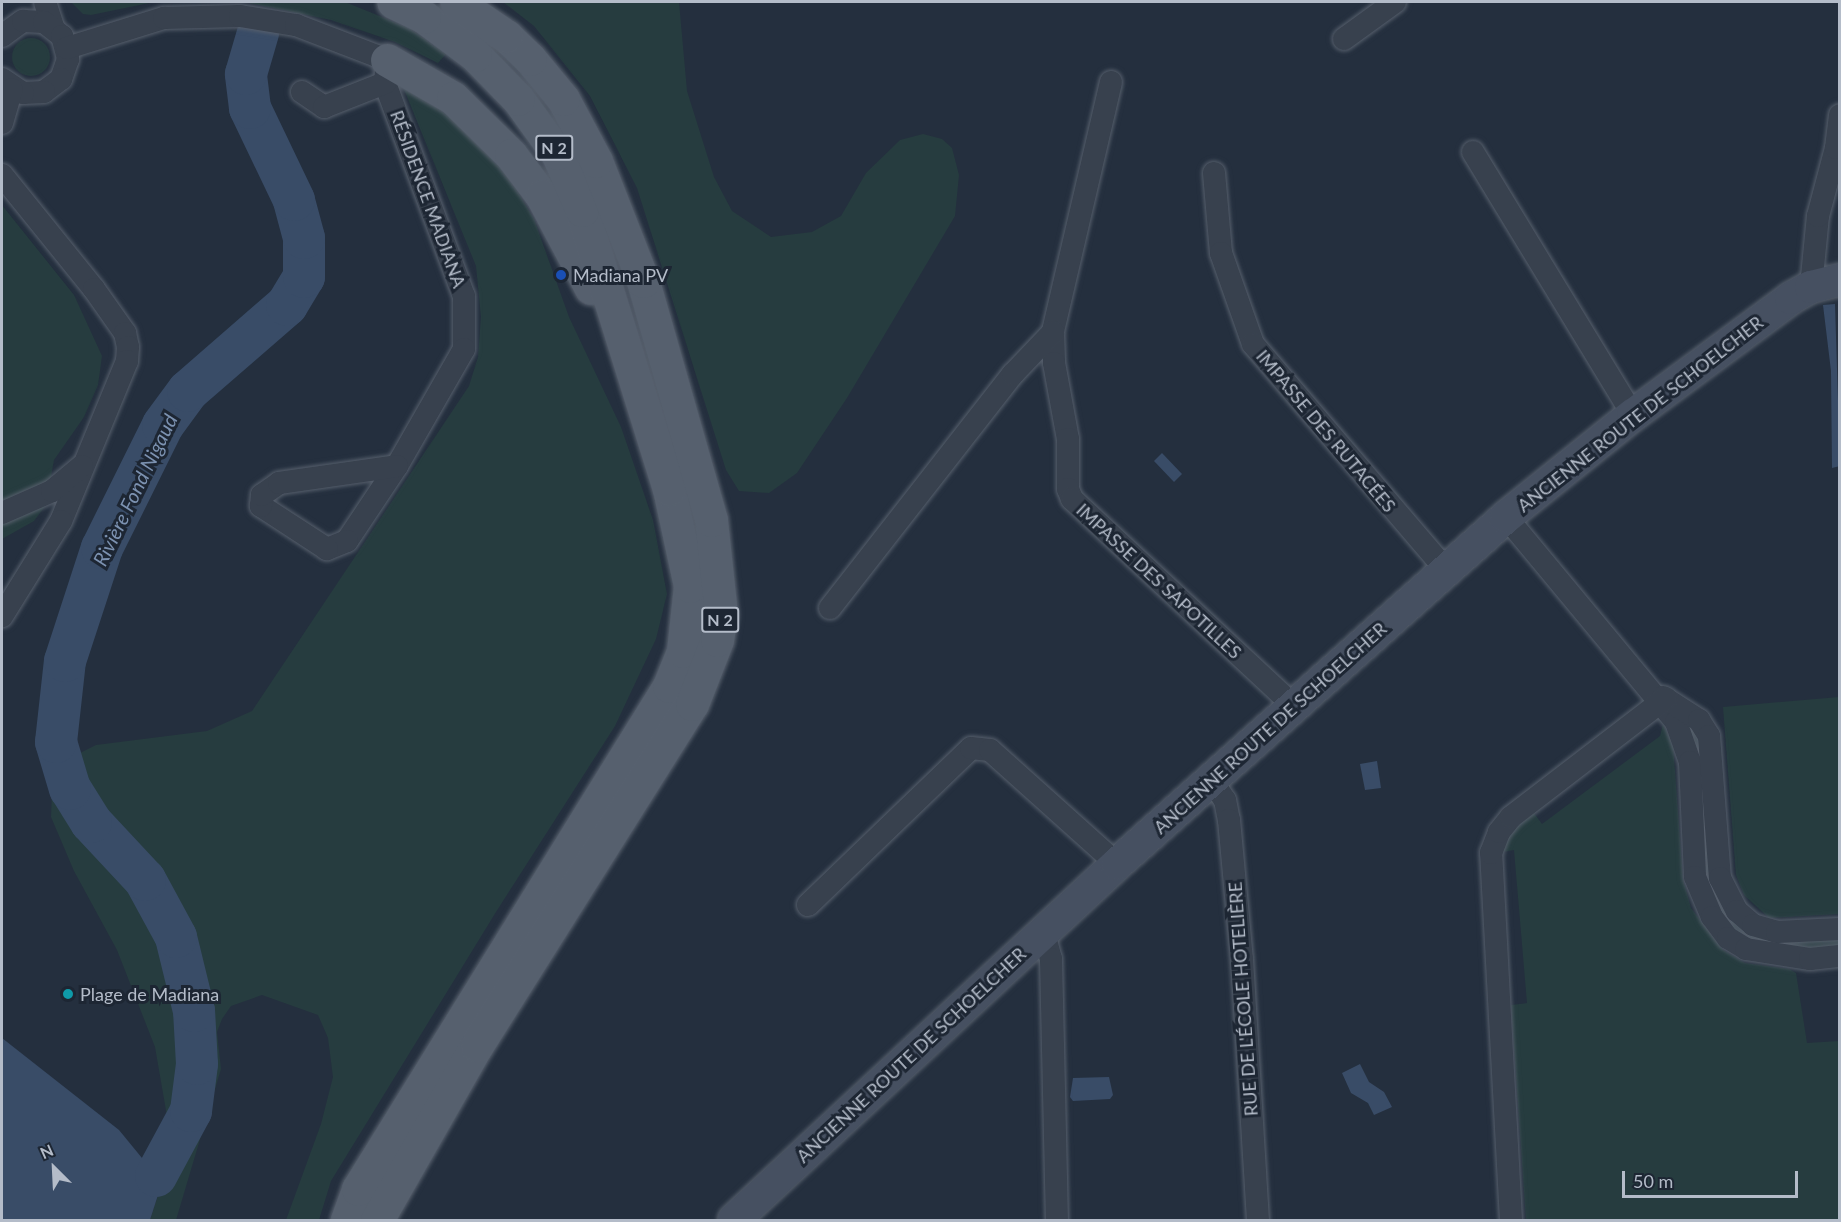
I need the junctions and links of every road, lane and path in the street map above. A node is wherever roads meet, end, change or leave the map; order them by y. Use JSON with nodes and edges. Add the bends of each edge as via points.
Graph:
{"nodes":[{"id":1,"x":21,"y":2,"type":"edge"},
{"id":2,"x":45,"y":2,"type":"edge"},
{"id":3,"x":393,"y":2,"type":"edge"},
{"id":4,"x":456,"y":2,"type":"edge"},
{"id":5,"x":1395,"y":2,"type":"edge"},
{"id":6,"x":53,"y":27,"type":"junction"},
{"id":7,"x":7,"y":30,"type":"edge"},
{"id":8,"x":1344,"y":39,"type":"dead end"},
{"id":9,"x":67,"y":48,"type":"junction"},
{"id":10,"x":386,"y":71,"type":"junction"},
{"id":11,"x":1111,"y":82,"type":"dead end"},
{"id":12,"x":7,"y":84,"type":"edge"},
{"id":13,"x":302,"y":92,"type":"dead end"},
{"id":14,"x":1839,"y":115,"type":"edge"},
{"id":15,"x":2,"y":123,"type":"edge"},
{"id":16,"x":1473,"y":152,"type":"dead end"},
{"id":17,"x":1214,"y":173,"type":"dead end"},
{"id":18,"x":2,"y":175,"type":"edge"},
{"id":19,"x":1825,"y":284,"type":"edge"},
{"id":20,"x":1053,"y":332,"type":"junction"},
{"id":21,"x":626,"y":356,"type":"junction"},
{"id":22,"x":1633,"y":415,"type":"junction"},
{"id":23,"x":89,"y":459,"type":"junction"},
{"id":24,"x":397,"y":466,"type":"junction"},
{"id":25,"x":2,"y":513,"type":"edge"},
{"id":26,"x":1506,"y":518,"type":"junction"},
{"id":27,"x":1446,"y":570,"type":"junction"},
{"id":28,"x":830,"y":608,"type":"dead end"},
{"id":29,"x":2,"y":616,"type":"edge"},
{"id":30,"x":1658,"y":696,"type":"junction"},
{"id":31,"x":1295,"y":707,"type":"junction"},
{"id":32,"x":1212,"y":781,"type":"junction"},
{"id":33,"x":1116,"y":864,"type":"junction"},
{"id":34,"x":808,"y":905,"type":"dead end"},
{"id":35,"x":1839,"y":929,"type":"edge"},
{"id":36,"x":1044,"y":933,"type":"junction"},
{"id":37,"x":1839,"y":956,"type":"edge"},
{"id":38,"x":347,"y":1221,"type":"edge"},
{"id":39,"x":377,"y":1221,"type":"edge"},
{"id":40,"x":734,"y":1221,"type":"edge"},
{"id":41,"x":1057,"y":1221,"type":"edge"},
{"id":42,"x":1258,"y":1221,"type":"edge"},
{"id":43,"x":1511,"y":1221,"type":"edge"}],
"edges":[{"from":1,"to":7,"type":"street"},
{"from":2,"to":6,"type":"street"},
{"from":3,"to":21,"type":"main road","number":"N 2","via":[[424,17],[475,54],[518,99],[557,153],[582,210]]},
{"from":4,"to":39,"type":"main road","number":"N 2","via":[[506,36],[530,59],[563,99],[596,161],[643,281],[711,520],[721,614],[717,640],[692,704],[477,1045]]},
{"from":5,"to":8,"type":"street"},
{"from":6,"to":7,"type":"street","via":[[33,21]]},
{"from":6,"to":9,"type":"street"},
{"from":9,"to":10,"type":"street","via":[[164,18],[240,16],[296,25]]},
{"from":9,"to":12,"type":"street","via":[[66,69],[53,87],[33,94]]},
{"from":10,"to":13,"type":"street","via":[[324,107]]},
{"from":10,"to":21,"type":"main road","via":[[453,98],[511,154],[542,196]]},
{"from":10,"to":24,"type":"street","name":"RÉSIDENCE MADIANA","via":[[449,248],[466,320],[460,360]]},
{"from":11,"to":20,"type":"street","name":"IMPASSE DES SAPOTILLES"},
{"from":12,"to":15,"type":"street"},
{"from":14,"to":19,"type":"street","via":[[1836,148],[1818,216]]},
{"from":16,"to":22,"type":"street"},
{"from":17,"to":27,"type":"street","name":"IMPASSE DES RUTACÉES","via":[[1221,253],[1253,344]]},
{"from":18,"to":23,"type":"street","via":[[125,333],[127,361]]},
{"from":19,"to":22,"type":"main road","name":"ANCIENNE ROUTE DE SCHOELCHER"},
{"from":20,"to":28,"type":"street","via":[[1013,374]]},
{"from":20,"to":31,"type":"street","name":"IMPASSE DES SAPOTILLES","via":[[1054,363],[1068,439],[1066,481],[1072,499]]},
{"from":21,"to":38,"type":"main road","number":"N 2","via":[[687,559],[690,586],[683,651],[669,686],[358,1189]]},
{"from":22,"to":26,"type":"main road","name":"ANCIENNE ROUTE DE SCHOELCHER"},
{"from":23,"to":25,"type":"street","via":[[52,491]]},
{"from":23,"to":29,"type":"street","via":[[61,521]]},
{"from":24,"to":24,"type":"street","name":"RÉSIDENCE MADIANA","via":[[347,541],[336,548],[327,549],[261,506],[262,495],[279,483]]},
{"from":26,"to":27,"type":"main road","name":"ANCIENNE ROUTE DE SCHOELCHER"},
{"from":26,"to":30,"type":"street"},
{"from":27,"to":31,"type":"main road","name":"ANCIENNE ROUTE DE SCHOELCHER"},
{"from":30,"to":35,"type":"street","via":[[1699,720],[1709,736],[1719,878],[1737,911],[1753,925],[1777,932]]},
{"from":30,"to":37,"type":"street","via":[[1676,722],[1690,762],[1695,877],[1712,917],[1728,938],[1746,950],[1810,959]]},
{"from":30,"to":43,"type":"street","via":[[1511,817],[1499,832],[1491,853]]},
{"from":31,"to":32,"type":"main road","name":"ANCIENNE ROUTE DE SCHOELCHER"},
{"from":32,"to":33,"type":"main road","name":"ANCIENNE ROUTE DE SCHOELCHER"},
{"from":32,"to":42,"type":"street","name":"RUE DE L'ÉCOLE HOTELIÈRE","via":[[1225,800],[1230,832]]},
{"from":33,"to":34,"type":"street","via":[[990,750],[971,748]]},
{"from":33,"to":36,"type":"main road","name":"ANCIENNE ROUTE DE SCHOELCHER"},
{"from":36,"to":40,"type":"main road","name":"ANCIENNE ROUTE DE SCHOELCHER"},
{"from":36,"to":41,"type":"street","via":[[1051,959]]}]}
